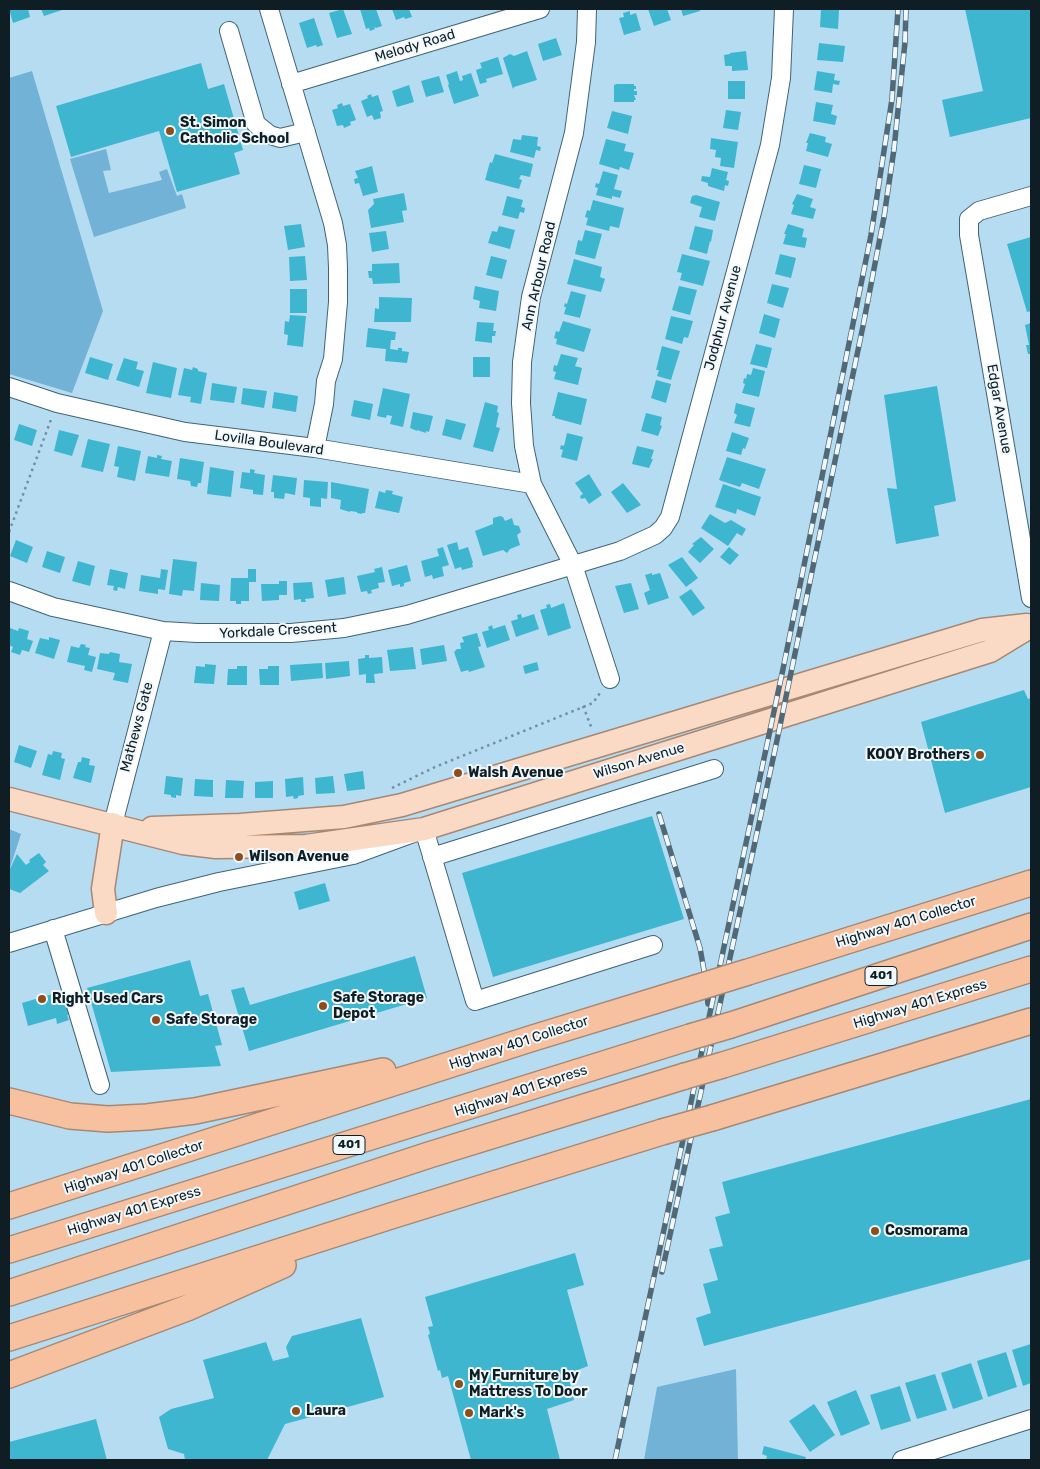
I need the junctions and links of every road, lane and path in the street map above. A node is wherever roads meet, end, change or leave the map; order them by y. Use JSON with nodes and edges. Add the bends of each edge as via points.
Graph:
{"nodes":[{"id":1,"x":269,"y":9,"type":"edge"},
{"id":2,"x":540,"y":9,"type":"edge"},
{"id":3,"x":587,"y":9,"type":"edge"},
{"id":4,"x":784,"y":9,"type":"edge"},
{"id":5,"x":229,"y":31,"type":"dead end"},
{"id":6,"x":291,"y":84,"type":"junction"},
{"id":7,"x":306,"y":132,"type":"junction"},
{"id":8,"x":1031,"y":196,"type":"edge"},
{"id":9,"x":9,"y":387,"type":"edge"},
{"id":10,"x":57,"y":403,"type":"junction"},
{"id":11,"x":315,"y":448,"type":"junction"},
{"id":12,"x":532,"y":484,"type":"junction"},
{"id":13,"x":9,"y":532,"type":"edge"},
{"id":14,"x":1026,"y":542,"type":"edge"},
{"id":15,"x":573,"y":565,"type":"junction"},
{"id":16,"x":9,"y":591,"type":"edge"},
{"id":17,"x":1031,"y":598,"type":"edge"},
{"id":18,"x":1031,"y":625,"type":"edge"},
{"id":19,"x":163,"y":631,"type":"junction"},
{"id":20,"x":610,"y":679,"type":"joint"},
{"id":21,"x":583,"y":706,"type":"junction"},
{"id":22,"x":599,"y":727,"type":"dead end"},
{"id":23,"x":714,"y":769,"type":"dead end"},
{"id":24,"x":393,"y":798,"type":"junction"},
{"id":25,"x":9,"y":799,"type":"edge"},
{"id":26,"x":113,"y":824,"type":"junction"},
{"id":27,"x":424,"y":829,"type":"junction"},
{"id":28,"x":136,"y":830,"type":"junction"},
{"id":29,"x":432,"y":857,"type":"junction"},
{"id":30,"x":1031,"y":883,"type":"edge"},
{"id":31,"x":106,"y":913,"type":"junction"},
{"id":32,"x":1031,"y":926,"type":"edge"},
{"id":33,"x":53,"y":929,"type":"junction"},
{"id":34,"x":9,"y":943,"type":"edge"},
{"id":35,"x":653,"y":945,"type":"dead end"},
{"id":36,"x":1031,"y":971,"type":"edge"},
{"id":37,"x":1031,"y":1021,"type":"edge"},
{"id":38,"x":1031,"y":1029,"type":"edge"},
{"id":39,"x":530,"y":1039,"type":"junction"},
{"id":40,"x":932,"y":1051,"type":"junction"},
{"id":41,"x":100,"y":1085,"type":"dead end"},
{"id":42,"x":9,"y":1101,"type":"edge"},
{"id":43,"x":9,"y":1206,"type":"edge"},
{"id":44,"x":394,"y":1215,"type":"junction"},
{"id":45,"x":9,"y":1250,"type":"edge"},
{"id":46,"x":9,"y":1293,"type":"edge"},
{"id":47,"x":9,"y":1338,"type":"edge"},
{"id":48,"x":9,"y":1375,"type":"edge"},
{"id":49,"x":1031,"y":1419,"type":"edge"},
{"id":50,"x":902,"y":1460,"type":"edge"}],
"edges":[{"from":1,"to":6,"type":"street"},
{"from":2,"to":6,"type":"street","name":"Melody Road"},
{"from":3,"to":12,"type":"street","name":"Ann Arbour Road","via":[[574,133],[531,297],[524,338],[521,403],[524,446]]},
{"from":4,"to":15,"type":"street","name":"Jodphur Avenue","via":[[781,78],[770,145],[670,517],[655,536],[645,541]]},
{"from":5,"to":7,"type":"street","via":[[256,124],[280,138]]},
{"from":6,"to":7,"type":"street"},
{"from":7,"to":11,"type":"street","via":[[333,223],[338,268],[333,359]]},
{"from":8,"to":14,"type":"street","name":"Edgar Avenue","via":[[979,211],[968,220]]},
{"from":9,"to":10,"type":"street","name":"Lovilla Boulevard"},
{"from":10,"to":11,"type":"street","name":"Lovilla Boulevard","via":[[185,432]]},
{"from":10,"to":13,"type":"path"},
{"from":11,"to":12,"type":"street","name":"Lovilla Boulevard"},
{"from":12,"to":15,"type":"street","name":"Ann Arbour Road"},
{"from":14,"to":17,"type":"street","name":"Edgar Avenue"},
{"from":15,"to":19,"type":"street","name":"Yorkdale Crescent","via":[[436,607],[344,628],[246,634]]},
{"from":15,"to":20,"type":"street","name":"Ann Arbour Road"},
{"from":16,"to":19,"type":"street","name":"Yorkdale Crescent","via":[[53,607]]},
{"from":18,"to":24,"type":"main road","name":"Wilson Avenue","via":[[982,630]]},
{"from":18,"to":27,"type":"main road","name":"Wilson Avenue","via":[[990,651]]},
{"from":19,"to":26,"type":"street","name":"Mathews Gate"},
{"from":20,"to":21,"type":"path","via":[[593,703]]},
{"from":21,"to":22,"type":"path","via":[[592,729]]},
{"from":21,"to":24,"type":"path","via":[[435,768]]},
{"from":23,"to":29,"type":"street"},
{"from":24,"to":28,"type":"main road","via":[[344,817]]},
{"from":25,"to":26,"type":"main road"},
{"from":26,"to":28,"type":"main road"},
{"from":26,"to":31,"type":"main road","via":[[103,889]]},
{"from":27,"to":28,"type":"main road","via":[[306,846],[216,847],[183,843]]},
{"from":27,"to":29,"type":"street"},
{"from":27,"to":31,"type":"street","name":"Wilson Avenue","via":[[353,855],[219,882]]},
{"from":29,"to":35,"type":"street","via":[[475,1001]]},
{"from":30,"to":39,"type":"highway","name":"Highway 401 Collector","bridge":true},
{"from":31,"to":33,"type":"street","name":"Wilson Avenue"},
{"from":32,"to":45,"type":"highway","name":"Highway 401 Express","number":"401","bridge":true,"via":[[731,1025]]},
{"from":33,"to":34,"type":"street","name":"Wilson Avenue"},
{"from":33,"to":41,"type":"street"},
{"from":36,"to":46,"type":"highway","name":"Highway 401 Express","number":"401","bridge":true,"via":[[429,1155]]},
{"from":37,"to":40,"type":"highway"},
{"from":38,"to":40,"type":"highway"},
{"from":39,"to":42,"type":"highway","via":[[194,1111],[147,1117],[108,1119],[70,1116]]},
{"from":39,"to":43,"type":"highway","name":"Highway 401 Collector"},
{"from":40,"to":44,"type":"highway","bridge":true},
{"from":44,"to":47,"type":"highway"},
{"from":44,"to":48,"type":"highway","via":[[187,1308]]},
{"from":49,"to":50,"type":"street"}]}
